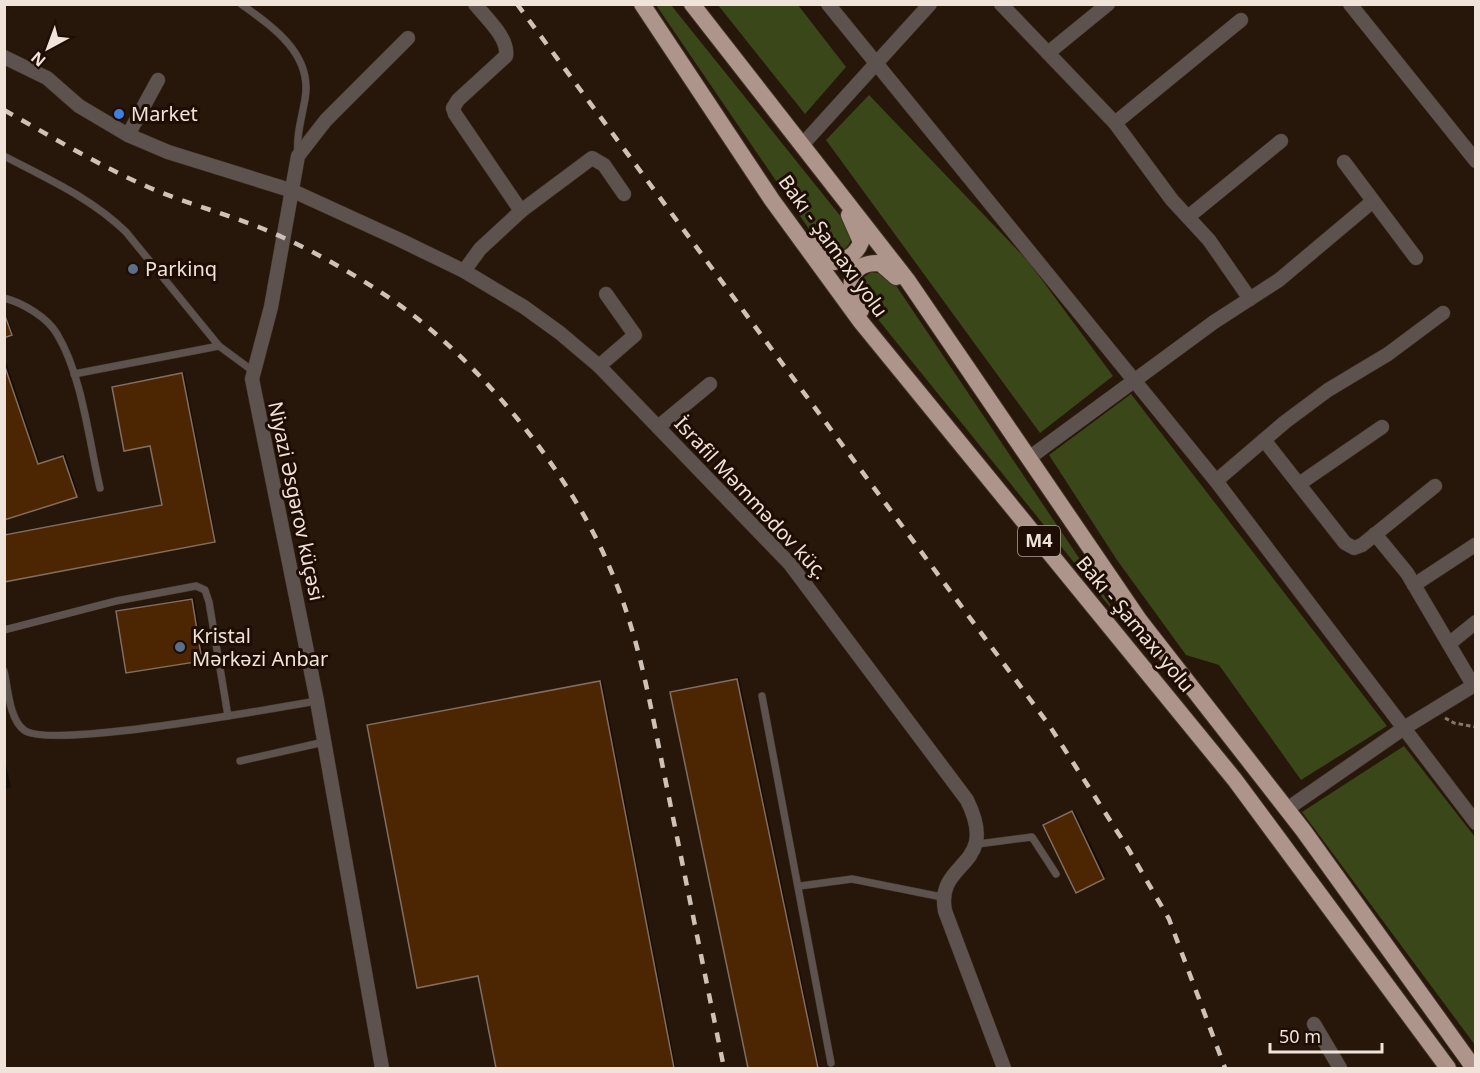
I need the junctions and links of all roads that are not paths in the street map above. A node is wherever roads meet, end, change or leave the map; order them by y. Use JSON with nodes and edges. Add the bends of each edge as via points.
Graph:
{"nodes":[{"id":1,"x":241,"y":4,"type":"edge"},
{"id":2,"x":475,"y":4,"type":"edge"},
{"id":3,"x":642,"y":4,"type":"edge"},
{"id":4,"x":692,"y":4,"type":"edge"},
{"id":5,"x":828,"y":4,"type":"edge"},
{"id":6,"x":930,"y":4,"type":"edge"},
{"id":7,"x":1001,"y":4,"type":"edge"},
{"id":8,"x":1108,"y":4,"type":"edge"},
{"id":9,"x":1350,"y":4,"type":"edge"},
{"id":10,"x":1241,"y":20,"type":"dead end"},
{"id":11,"x":408,"y":39,"type":"dead end"},
{"id":12,"x":1048,"y":53,"type":"junction"},
{"id":13,"x":4,"y":57,"type":"edge"},
{"id":14,"x":874,"y":63,"type":"junction"},
{"id":15,"x":158,"y":80,"type":"dead end"},
{"id":16,"x":1115,"y":123,"type":"junction"},
{"id":17,"x":128,"y":135,"type":"junction"},
{"id":18,"x":1281,"y":141,"type":"dead end"},
{"id":19,"x":803,"y":144,"type":"junction"},
{"id":20,"x":4,"y":156,"type":"edge"},
{"id":21,"x":298,"y":156,"type":"junction"},
{"id":22,"x":1476,"y":161,"type":"edge"},
{"id":23,"x":1344,"y":162,"type":"dead end"},
{"id":24,"x":818,"y":163,"type":"junction"},
{"id":25,"x":293,"y":191,"type":"junction"},
{"id":26,"x":624,"y":194,"type":"dead end"},
{"id":27,"x":772,"y":200,"type":"junction"},
{"id":28,"x":1373,"y":201,"type":"junction"},
{"id":29,"x":521,"y":211,"type":"junction"},
{"id":30,"x":1188,"y":217,"type":"junction"},
{"id":31,"x":1416,"y":258,"type":"dead end"},
{"id":32,"x":465,"y":271,"type":"junction"},
{"id":33,"x":606,"y":294,"type":"dead end"},
{"id":34,"x":4,"y":298,"type":"edge"},
{"id":35,"x":1250,"y":299,"type":"junction"},
{"id":36,"x":1443,"y":313,"type":"dead end"},
{"id":37,"x":953,"y":345,"type":"junction"},
{"id":38,"x":219,"y":346,"type":"junction"},
{"id":39,"x":599,"y":366,"type":"junction"},
{"id":40,"x":253,"y":371,"type":"junction"},
{"id":41,"x":74,"y":374,"type":"junction"},
{"id":42,"x":904,"y":374,"type":"junction"},
{"id":43,"x":1134,"y":381,"type":"junction"},
{"id":44,"x":710,"y":384,"type":"dead end"},
{"id":45,"x":658,"y":427,"type":"junction"},
{"id":46,"x":1382,"y":427,"type":"dead end"},
{"id":47,"x":1264,"y":440,"type":"junction"},
{"id":48,"x":1029,"y":458,"type":"junction"},
{"id":49,"x":1216,"y":481,"type":"junction"},
{"id":50,"x":1299,"y":484,"type":"junction"},
{"id":51,"x":1435,"y":486,"type":"dead end"},
{"id":52,"x":100,"y":488,"type":"dead end"},
{"id":53,"x":1375,"y":534,"type":"junction"},
{"id":54,"x":1475,"y":545,"type":"edge"},
{"id":55,"x":1414,"y":585,"type":"junction"},
{"id":56,"x":1476,"y":622,"type":"edge"},
{"id":57,"x":4,"y":630,"type":"edge"},
{"id":58,"x":1450,"y":643,"type":"junction"},
{"id":59,"x":4,"y":670,"type":"edge"},
{"id":60,"x":1474,"y":685,"type":"edge"},
{"id":61,"x":762,"y":696,"type":"dead end"},
{"id":62,"x":317,"y":700,"type":"junction"},
{"id":63,"x":228,"y":716,"type":"junction"},
{"id":64,"x":1404,"y":728,"type":"junction"},
{"id":65,"x":324,"y":742,"type":"junction"},
{"id":66,"x":240,"y":761,"type":"dead end"},
{"id":67,"x":1287,"y":809,"type":"junction"},
{"id":68,"x":1476,"y":823,"type":"edge"},
{"id":69,"x":978,"y":844,"type":"junction"},
{"id":70,"x":1056,"y":874,"type":"dead end"},
{"id":71,"x":800,"y":886,"type":"junction"},
{"id":72,"x":942,"y":897,"type":"junction"},
{"id":73,"x":1314,"y":1024,"type":"dead end"},
{"id":74,"x":831,"y":1063,"type":"dead end"},
{"id":75,"x":382,"y":1068,"type":"edge"},
{"id":76,"x":1004,"y":1068,"type":"edge"},
{"id":77,"x":1340,"y":1068,"type":"edge"},
{"id":78,"x":1448,"y":1068,"type":"edge"},
{"id":79,"x":1474,"y":1068,"type":"edge"}],
"edges":[{"from":1,"to":21,"type":"lane","via":[[275,29],[293,49],[305,73],[307,85]]},
{"from":2,"to":29,"type":"street","via":[[504,41],[506,56],[453,108]]},
{"from":3,"to":27,"type":"highway","name":"Bakı - Şamaxı yolu","number":"M4"},
{"from":4,"to":19,"type":"highway","name":"Bakı - Şamaxı yolu","number":"M4"},
{"from":5,"to":14,"type":"street"},
{"from":6,"to":14,"type":"street"},
{"from":7,"to":12,"type":"street"},
{"from":8,"to":12,"type":"street"},
{"from":9,"to":22,"type":"street"},
{"from":10,"to":16,"type":"street"},
{"from":11,"to":21,"type":"street","via":[[326,120]]},
{"from":12,"to":16,"type":"street"},
{"from":13,"to":17,"type":"street","name":"İsrafil Məmmədov küç.","via":[[46,78],[79,106]]},
{"from":14,"to":19,"type":"street"},
{"from":14,"to":43,"type":"street"},
{"from":15,"to":17,"type":"street"},
{"from":16,"to":30,"type":"street"},
{"from":17,"to":25,"type":"street","name":"İsrafil Məmmədov küç.","via":[[168,152]]},
{"from":18,"to":30,"type":"street"},
{"from":19,"to":24,"type":"highway","name":"Bakı - Şamaxı yolu","number":"M4"},
{"from":20,"to":38,"type":"lane","via":[[79,195],[110,216]]},
{"from":21,"to":25,"type":"street","name":"Niyazi Əsgərov küçəsi"},
{"from":23,"to":28,"type":"street"},
{"from":24,"to":27,"type":"highway","via":[[859,234],[861,242],[852,255],[834,262],[825,258]]},
{"from":24,"to":37,"type":"highway","name":"Bakı - Şamaxı yolu","number":"M4"},
{"from":25,"to":32,"type":"street","name":"İsrafil Məmmədov küç."},
{"from":25,"to":40,"type":"street","name":"Niyazi Əsgərov küçəsi","via":[[271,307]]},
{"from":26,"to":29,"type":"street","via":[[604,165],[592,159]]},
{"from":27,"to":42,"type":"highway","name":"Bakı - Şamaxı yolu","number":"M4"},
{"from":28,"to":31,"type":"street"},
{"from":28,"to":35,"type":"street","via":[[1279,280]]},
{"from":29,"to":32,"type":"street","via":[[480,249]]},
{"from":30,"to":35,"type":"street"},
{"from":32,"to":39,"type":"street","name":"İsrafil Məmmədov küç.","via":[[524,307]]},
{"from":33,"to":39,"type":"street","via":[[635,335]]},
{"from":34,"to":41,"type":"lane","via":[[28,309],[57,333]]},
{"from":35,"to":43,"type":"street"},
{"from":36,"to":47,"type":"street","via":[[1388,354],[1328,390]]},
{"from":37,"to":42,"type":"highway","via":[[888,267],[880,262],[862,266],[852,279],[852,294]]},
{"from":37,"to":48,"type":"highway","name":"Bakı - Şamaxı yolu","number":"M4"},
{"from":38,"to":40,"type":"lane"},
{"from":38,"to":41,"type":"lane"},
{"from":39,"to":45,"type":"street","name":"İsrafil Məmmədov küç."},
{"from":40,"to":62,"type":"street","name":"Niyazi Əsgərov küçəsi","via":[[253,391]]},
{"from":41,"to":52,"type":"lane"},
{"from":42,"to":78,"type":"highway","name":"Bakı - Şamaxı yolu","number":"M4","via":[[1235,780]]},
{"from":43,"to":48,"type":"street"},
{"from":43,"to":49,"type":"street"},
{"from":44,"to":45,"type":"street"},
{"from":45,"to":69,"type":"street","name":"İsrafil Məmmədov küç.","via":[[804,581],[967,800],[978,830]]},
{"from":46,"to":50,"type":"street"},
{"from":47,"to":49,"type":"street"},
{"from":47,"to":50,"type":"street"},
{"from":48,"to":67,"type":"highway","name":"Bakı - Şamaxı yolu","number":"M4","via":[[1140,621]]},
{"from":49,"to":64,"type":"street"},
{"from":50,"to":53,"type":"street","via":[[1345,543],[1354,548]]},
{"from":51,"to":53,"type":"street"},
{"from":53,"to":55,"type":"street"},
{"from":54,"to":55,"type":"street"},
{"from":55,"to":58,"type":"street"},
{"from":56,"to":58,"type":"street"},
{"from":57,"to":63,"type":"lane","via":[[116,601],[196,586],[205,590],[209,602]]},
{"from":58,"to":60,"type":"street"},
{"from":59,"to":63,"type":"lane","via":[[15,719],[24,731],[34,734],[92,734]]},
{"from":60,"to":64,"type":"street"},
{"from":61,"to":71,"type":"lane"},
{"from":62,"to":63,"type":"lane"},
{"from":62,"to":65,"type":"street","name":"Niyazi Əsgərov küçəsi"},
{"from":64,"to":67,"type":"street"},
{"from":64,"to":68,"type":"street"},
{"from":65,"to":66,"type":"lane"},
{"from":65,"to":75,"type":"street","name":"Niyazi Əsgərov küçəsi"},
{"from":67,"to":79,"type":"highway","name":"Bakı - Şamaxı yolu","number":"M4"},
{"from":69,"to":70,"type":"lane","via":[[1032,837]]},
{"from":69,"to":72,"type":"street","via":[[946,885]]},
{"from":71,"to":72,"type":"lane","via":[[852,879]]},
{"from":71,"to":74,"type":"lane"},
{"from":72,"to":76,"type":"street"},
{"from":73,"to":77,"type":"street"}]}
